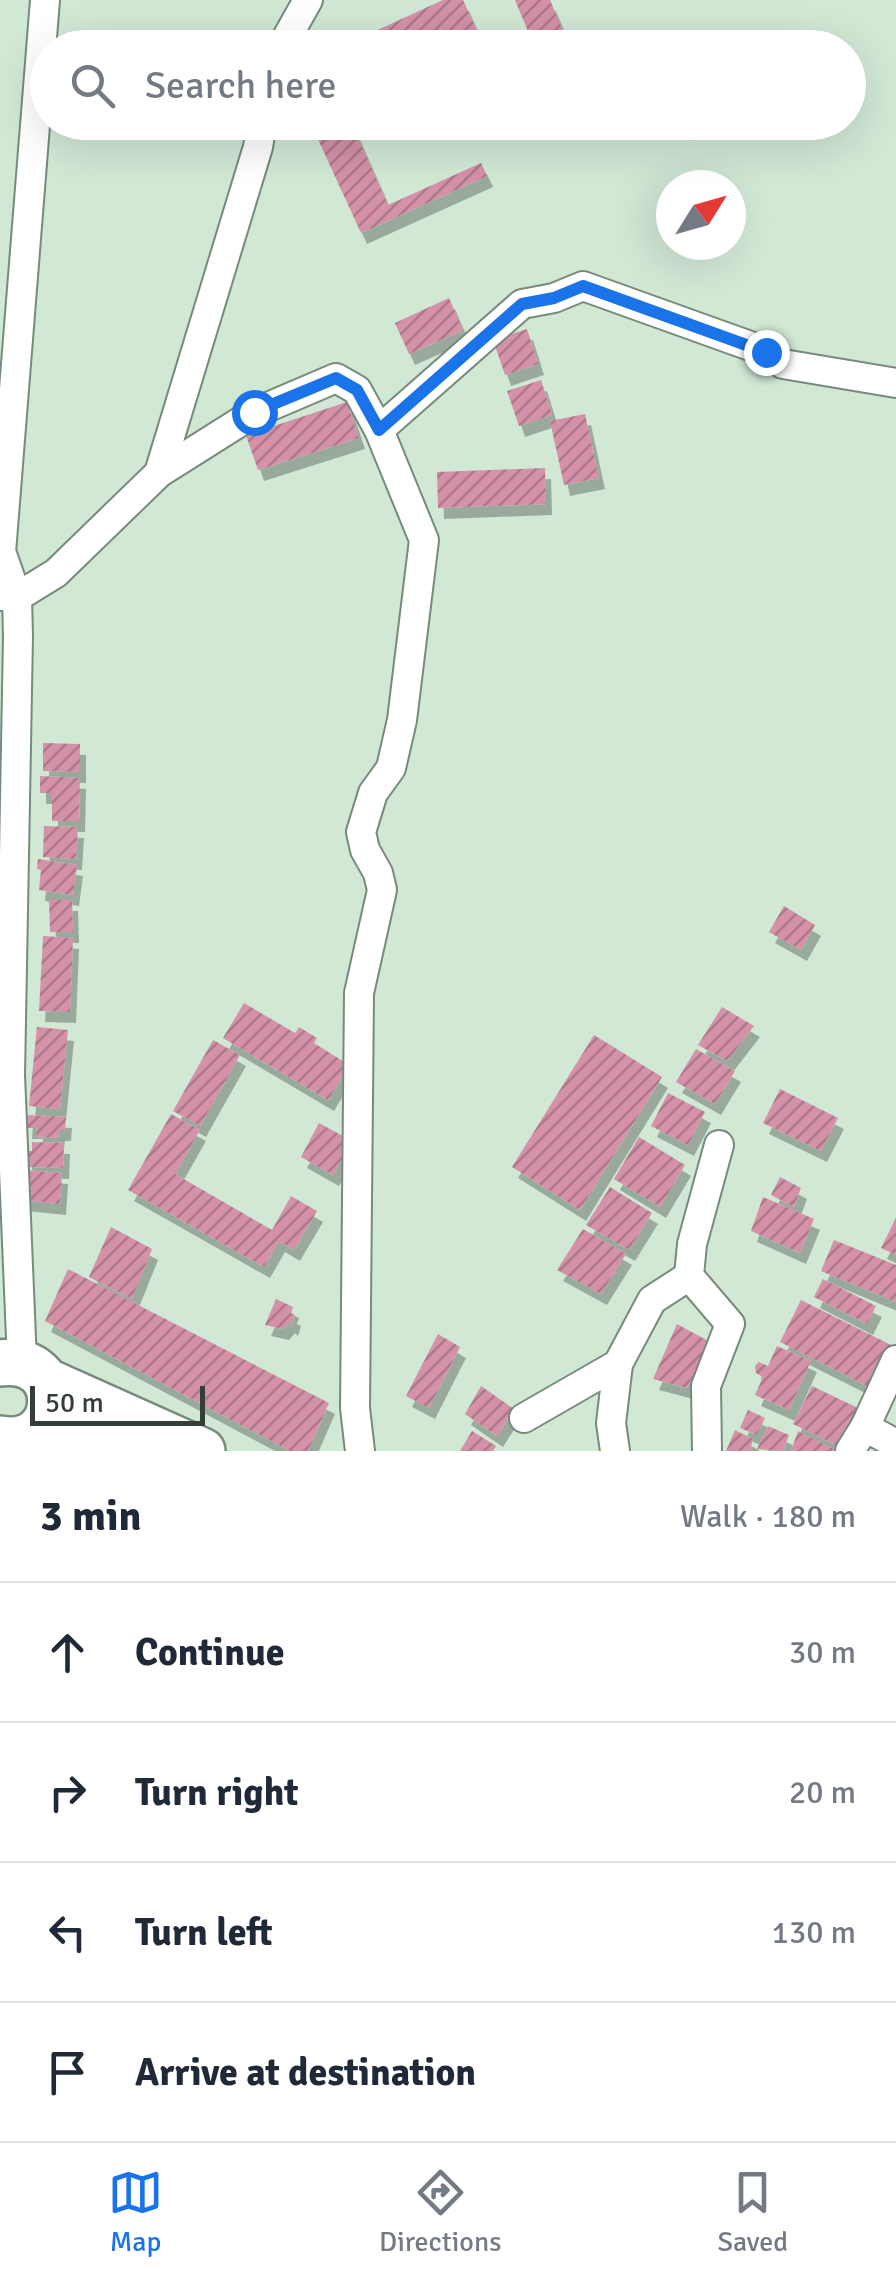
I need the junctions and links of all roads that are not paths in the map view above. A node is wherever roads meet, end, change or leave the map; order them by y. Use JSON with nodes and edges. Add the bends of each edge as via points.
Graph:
{"nodes":[{"id":1,"x":44,"y":0,"type":"edge"},
{"id":2,"x":308,"y":0,"type":"edge"},
{"id":3,"x":42,"y":30,"type":"edge"},
{"id":4,"x":292,"y":30,"type":"edge"},
{"id":5,"x":34,"y":140,"type":"edge"},
{"id":6,"x":259,"y":140,"type":"edge"},
{"id":7,"x":896,"y":383,"type":"edge"},
{"id":8,"x":379,"y":430,"type":"junction"},
{"id":9,"x":159,"y":473,"type":"junction"},
{"id":10,"x":2,"y":561,"type":"edge"},
{"id":11,"x":8,"y":596,"type":"edge"},
{"id":12,"x":5,"y":1075,"type":"edge"},
{"id":13,"x":719,"y":1145,"type":"dead end"},
{"id":14,"x":689,"y":1276,"type":"junction"},
{"id":15,"x":896,"y":1360,"type":"edge"},
{"id":16,"x":618,"y":1364,"type":"junction"},
{"id":17,"x":23,"y":1369,"type":"edge"},
{"id":18,"x":524,"y":1418,"type":"dead end"},
{"id":19,"x":136,"y":1438,"type":"edge"},
{"id":20,"x":858,"y":1439,"type":"edge"},
{"id":21,"x":21,"y":1440,"type":"edge"},
{"id":22,"x":896,"y":1444,"type":"edge"},
{"id":23,"x":202,"y":1451,"type":"edge"},
{"id":24,"x":360,"y":1451,"type":"edge"},
{"id":25,"x":615,"y":1451,"type":"edge"},
{"id":26,"x":708,"y":1451,"type":"edge"}],
"edges":[{"from":1,"to":3,"type":"street"},
{"from":2,"to":4,"type":"street"},
{"from":5,"to":10,"type":"street"},
{"from":6,"to":9,"type":"street"},
{"from":7,"to":8,"type":"street","via":[[783,364],[766,352],[583,286],[522,304]]},
{"from":8,"to":9,"type":"street","via":[[357,390],[336,378],[254,412]]},
{"from":8,"to":24,"type":"street","via":[[424,540],[402,720],[391,768],[373,794],[361,832],[382,890],[359,993]]},
{"from":9,"to":11,"type":"street","via":[[56,573]]},
{"from":10,"to":11,"type":"street"},
{"from":11,"to":12,"type":"street"},
{"from":12,"to":17,"type":"street"},
{"from":13,"to":14,"type":"street"},
{"from":14,"to":16,"type":"street","via":[[652,1300]]},
{"from":14,"to":26,"type":"street","via":[[730,1324],[706,1386]]},
{"from":15,"to":20,"type":"street"},
{"from":16,"to":18,"type":"street"},
{"from":16,"to":25,"type":"street"},
{"from":17,"to":19,"type":"main road"},
{"from":17,"to":21,"type":"main road","via":[[52,1409]]},
{"from":19,"to":21,"type":"main road"},
{"from":19,"to":23,"type":"main road"},
{"from":20,"to":22,"type":"street"}]}
